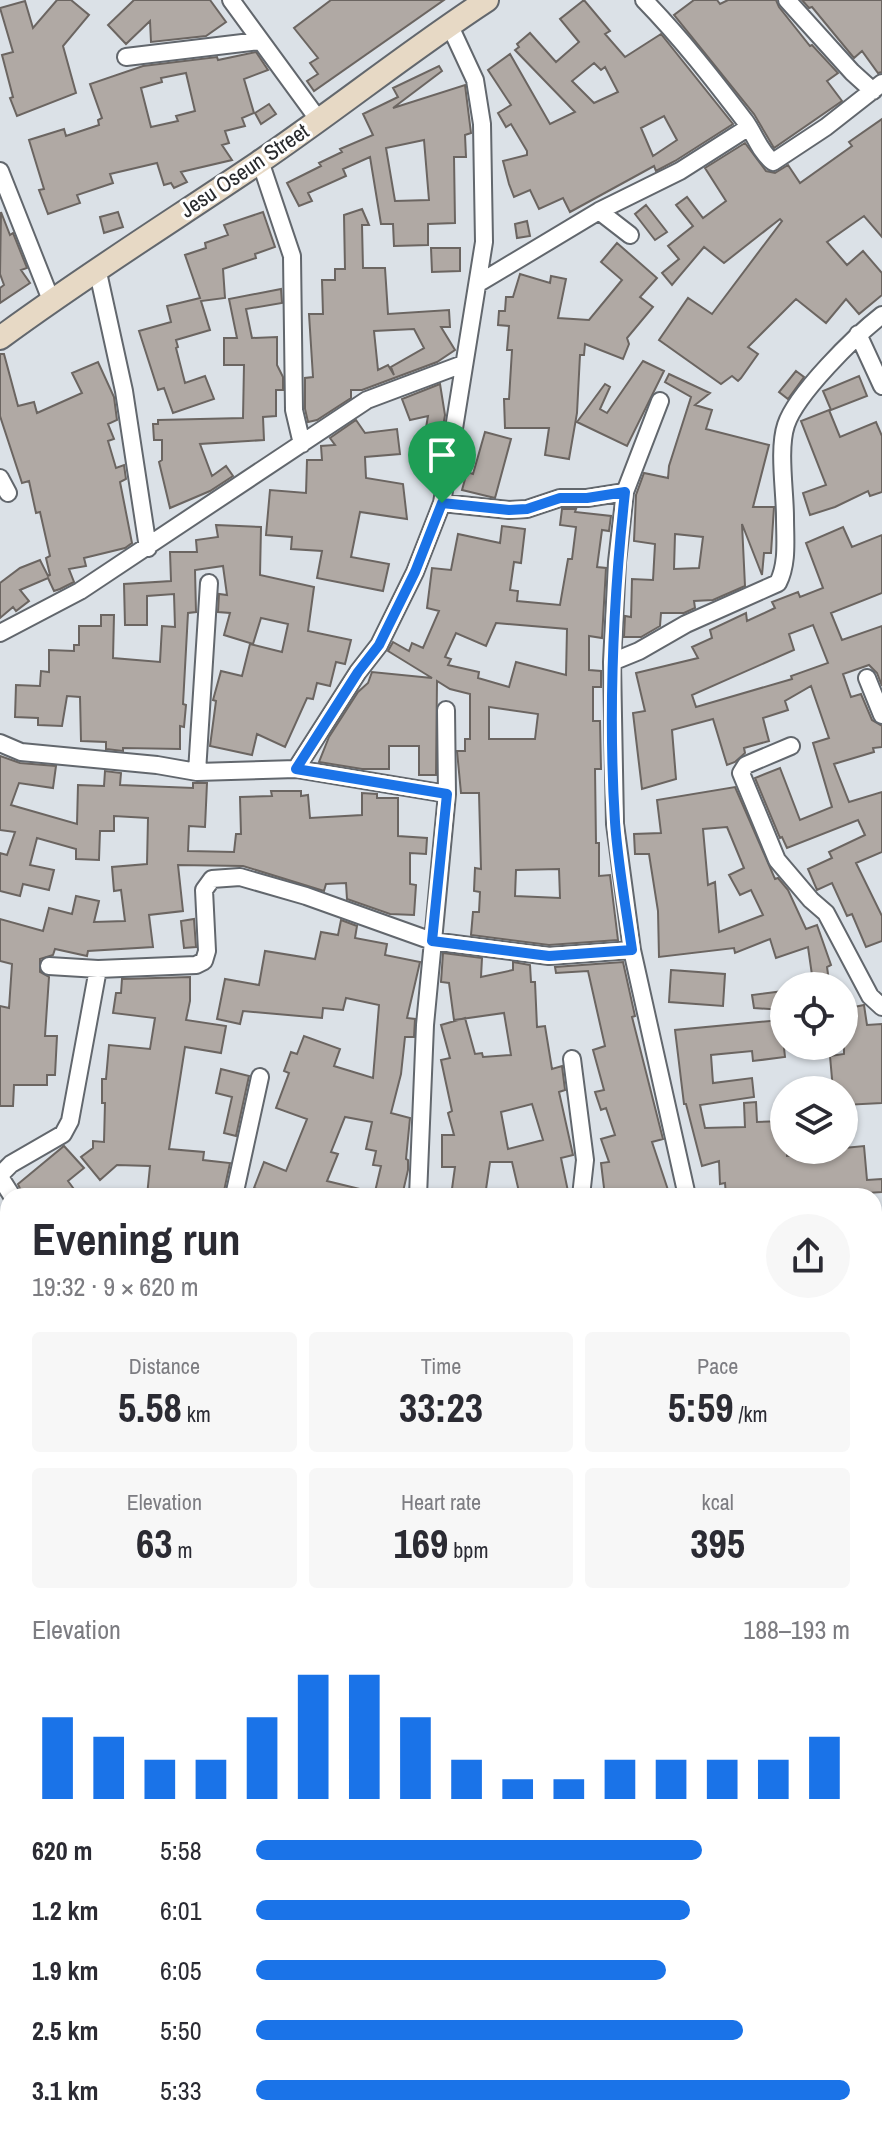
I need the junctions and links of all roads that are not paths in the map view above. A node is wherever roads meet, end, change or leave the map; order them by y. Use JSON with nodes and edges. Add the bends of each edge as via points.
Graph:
{"nodes":[{"id":1,"x":231,"y":0,"type":"edge"},
{"id":2,"x":644,"y":0,"type":"edge"},
{"id":3,"x":787,"y":0,"type":"edge"},
{"id":4,"x":474,"y":3,"type":"edge"},
{"id":5,"x":449,"y":24,"type":"junction"},
{"id":6,"x":259,"y":41,"type":"junction"},
{"id":7,"x":126,"y":57,"type":"dead end"},
{"id":8,"x":878,"y":87,"type":"edge"},
{"id":9,"x":318,"y":119,"type":"junction"},
{"id":10,"x":749,"y":127,"type":"junction"},
{"id":11,"x":260,"y":161,"type":"junction"},
{"id":12,"x":0,"y":171,"type":"edge"},
{"id":13,"x":599,"y":211,"type":"junction"},
{"id":14,"x":630,"y":235,"type":"dead end"},
{"id":15,"x":97,"y":268,"type":"junction"},
{"id":16,"x":479,"y":283,"type":"junction"},
{"id":17,"x":51,"y":300,"type":"junction"},
{"id":18,"x":882,"y":315,"type":"edge"},
{"id":19,"x":858,"y":334,"type":"junction"},
{"id":20,"x":0,"y":338,"type":"edge"},
{"id":21,"x":463,"y":364,"type":"junction"},
{"id":22,"x":882,"y":386,"type":"edge"},
{"id":23,"x":660,"y":401,"type":"dead end"},
{"id":24,"x":302,"y":444,"type":"junction"},
{"id":25,"x":625,"y":492,"type":"junction"},
{"id":26,"x":442,"y":503,"type":"junction"},
{"id":27,"x":148,"y":548,"type":"junction"},
{"id":28,"x":209,"y":583,"type":"dead end"},
{"id":29,"x":0,"y":633,"type":"edge"},
{"id":30,"x":612,"y":662,"type":"junction"},
{"id":31,"x":867,"y":678,"type":"dead end"},
{"id":32,"x":446,"y":710,"type":"dead end"},
{"id":33,"x":882,"y":715,"type":"edge"},
{"id":34,"x":0,"y":743,"type":"edge"},
{"id":35,"x":791,"y":746,"type":"dead end"},
{"id":36,"x":296,"y":769,"type":"junction"},
{"id":37,"x":197,"y":772,"type":"junction"},
{"id":38,"x":447,"y":794,"type":"junction"},
{"id":39,"x":432,"y":941,"type":"junction"},
{"id":40,"x":632,"y":950,"type":"junction"},
{"id":41,"x":49,"y":966,"type":"dead end"},
{"id":42,"x":98,"y":969,"type":"junction"},
{"id":43,"x":882,"y":1007,"type":"edge"},
{"id":44,"x":572,"y":1059,"type":"dead end"},
{"id":45,"x":260,"y":1077,"type":"dead end"},
{"id":46,"x":0,"y":1176,"type":"edge"},
{"id":47,"x":236,"y":1188,"type":"edge"},
{"id":48,"x":418,"y":1188,"type":"edge"},
{"id":49,"x":582,"y":1188,"type":"edge"},
{"id":50,"x":685,"y":1188,"type":"edge"}],
"edges":[{"from":1,"to":6,"type":"street"},
{"from":2,"to":10,"type":"street"},
{"from":3,"to":8,"type":"street","via":[[852,72]]},
{"from":4,"to":5,"type":"main road","name":"Jesu Oseun Street"},
{"from":5,"to":9,"type":"main road","name":"Jesu Oseun Street"},
{"from":5,"to":16,"type":"street","via":[[475,80],[482,124],[484,242]]},
{"from":6,"to":7,"type":"street"},
{"from":6,"to":9,"type":"street"},
{"from":8,"to":10,"type":"street","via":[[773,162]]},
{"from":9,"to":11,"type":"main road","name":"Jesu Oseun Street"},
{"from":10,"to":13,"type":"street","via":[[680,171]]},
{"from":11,"to":15,"type":"main road","name":"Jesu Oseun Street"},
{"from":11,"to":24,"type":"street","via":[[292,256],[294,410]]},
{"from":12,"to":17,"type":"street"},
{"from":13,"to":14,"type":"street"},
{"from":13,"to":16,"type":"street"},
{"from":15,"to":17,"type":"main road","name":"Jesu Oseun Street"},
{"from":15,"to":27,"type":"street","via":[[124,391]]},
{"from":16,"to":21,"type":"street"},
{"from":17,"to":20,"type":"main road","name":"Jesu Oseun Street"},
{"from":18,"to":19,"type":"street"},
{"from":19,"to":22,"type":"street"},
{"from":19,"to":30,"type":"street","via":[[785,426],[785,559],[778,583]]},
{"from":21,"to":24,"type":"street","via":[[367,400]]},
{"from":21,"to":26,"type":"street"},
{"from":23,"to":25,"type":"street"},
{"from":24,"to":27,"type":"street"},
{"from":25,"to":26,"type":"street","via":[[560,498],[527,509]]},
{"from":25,"to":30,"type":"street"},
{"from":26,"to":36,"type":"street","via":[[379,645]]},
{"from":27,"to":29,"type":"street"},
{"from":28,"to":37,"type":"street"},
{"from":30,"to":40,"type":"street","via":[[615,824]]},
{"from":31,"to":33,"type":"street"},
{"from":32,"to":38,"type":"street"},
{"from":34,"to":37,"type":"street","via":[[21,752]]},
{"from":35,"to":43,"type":"street","via":[[746,765],[741,773],[777,860],[826,913],[870,996]]},
{"from":36,"to":37,"type":"street"},
{"from":36,"to":38,"type":"street"},
{"from":38,"to":39,"type":"street"},
{"from":39,"to":40,"type":"street","via":[[549,956]]},
{"from":39,"to":42,"type":"street","via":[[240,877],[212,879],[204,890],[204,961]]},
{"from":39,"to":48,"type":"street"},
{"from":40,"to":50,"type":"street"},
{"from":41,"to":42,"type":"street"},
{"from":42,"to":46,"type":"street","via":[[70,1121],[63,1134]]},
{"from":44,"to":49,"type":"street","via":[[585,1160]]},
{"from":45,"to":47,"type":"street"}]}
